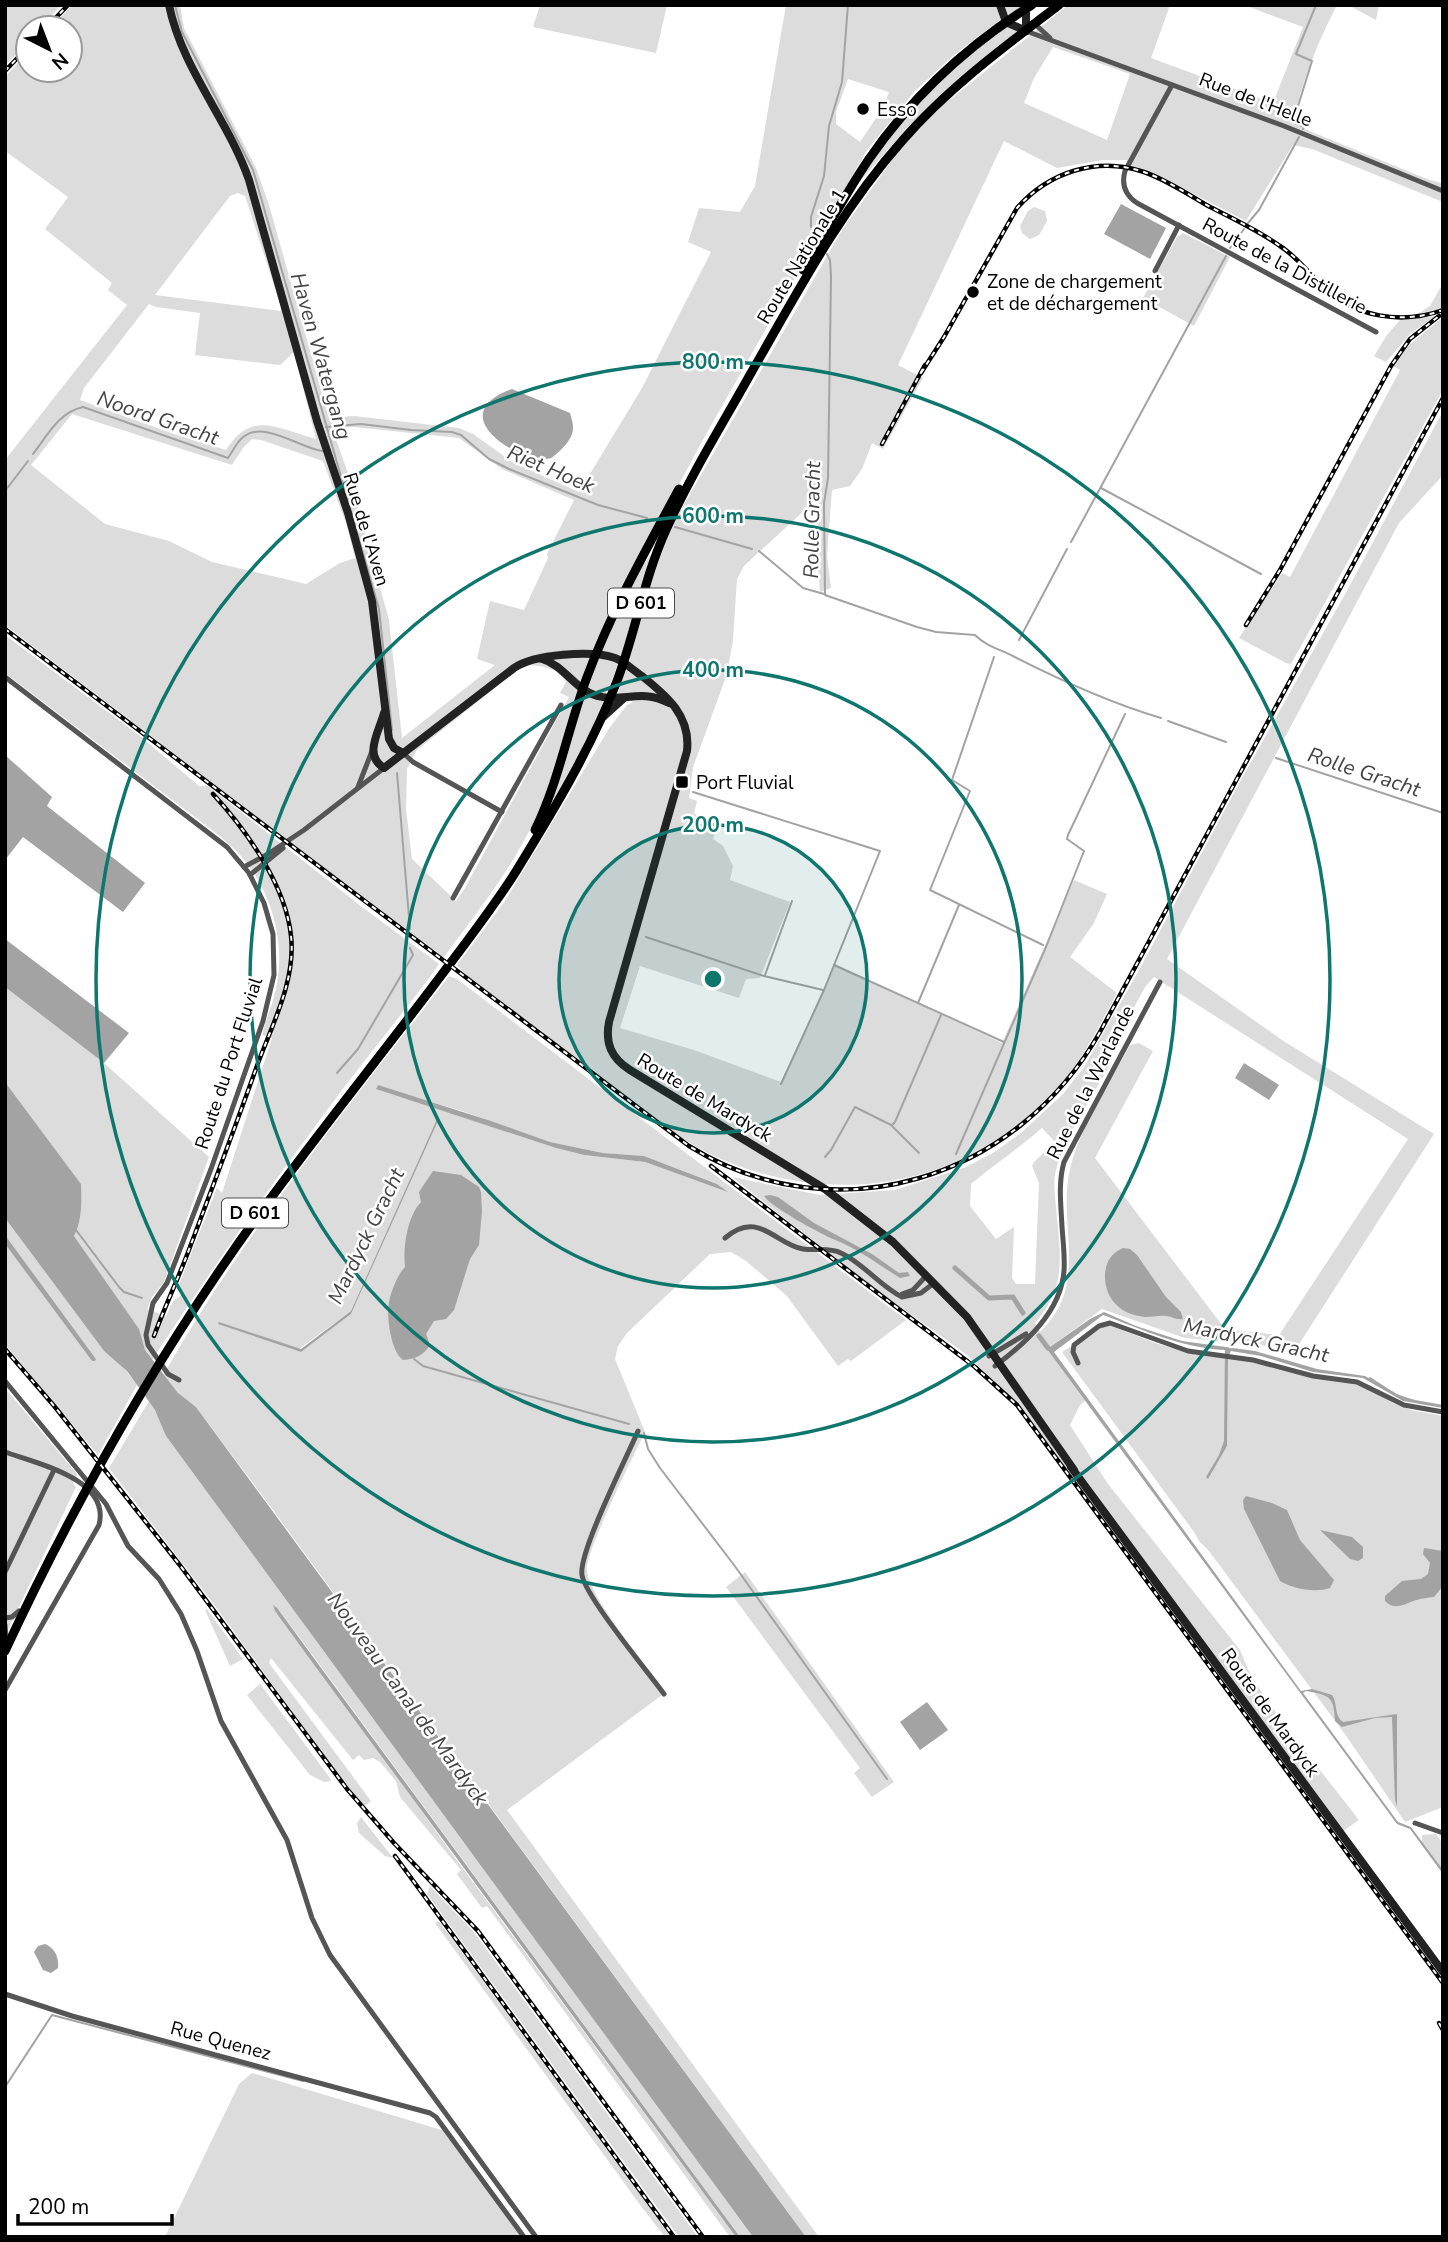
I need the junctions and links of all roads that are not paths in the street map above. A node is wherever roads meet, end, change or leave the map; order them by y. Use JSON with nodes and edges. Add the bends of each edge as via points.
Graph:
{"nodes":[{"id":1,"x":169,"y":5,"type":"edge"},
{"id":2,"x":1000,"y":5,"type":"edge"},
{"id":3,"x":1059,"y":5,"type":"edge"},
{"id":4,"x":1025,"y":9,"type":"edge"},
{"id":5,"x":1006,"y":22,"type":"junction"},
{"id":6,"x":1035,"y":24,"type":"junction"},
{"id":7,"x":1024,"y":30,"type":"junction"},
{"id":8,"x":1056,"y":42,"type":"junction"},
{"id":9,"x":1172,"y":85,"type":"junction"},
{"id":10,"x":1443,"y":191,"type":"edge"},
{"id":11,"x":1179,"y":225,"type":"junction"},
{"id":12,"x":1155,"y":271,"type":"dead end"},
{"id":13,"x":1376,"y":332,"type":"dead end"},
{"id":14,"x":595,"y":655,"type":"junction"},
{"id":15,"x":539,"y":658,"type":"junction"},
{"id":16,"x":624,"y":663,"type":"junction"},
{"id":17,"x":5,"y":677,"type":"edge"},
{"id":18,"x":583,"y":688,"type":"junction"},
{"id":19,"x":626,"y":697,"type":"junction"},
{"id":20,"x":611,"y":698,"type":"junction"},
{"id":21,"x":561,"y":705,"type":"dead end"},
{"id":22,"x":676,"y":708,"type":"junction"},
{"id":23,"x":384,"y":713,"type":"junction"},
{"id":24,"x":601,"y":719,"type":"junction"},
{"id":25,"x":388,"y":735,"type":"junction"},
{"id":26,"x":372,"y":751,"type":"junction"},
{"id":27,"x":403,"y":753,"type":"junction"},
{"id":28,"x":387,"y":766,"type":"junction"},
{"id":29,"x":358,"y":788,"type":"junction"},
{"id":30,"x":502,"y":812,"type":"junction"},
{"id":31,"x":304,"y":830,"type":"junction"},
{"id":32,"x":244,"y":867,"type":"junction"},
{"id":33,"x":250,"y":875,"type":"junction"},
{"id":34,"x":453,"y":898,"type":"dead end"},
{"id":35,"x":456,"y":953,"type":"junction"},
{"id":36,"x":1160,"y":982,"type":"dead end"},
{"id":37,"x":725,"y":1238,"type":"dead end"},
{"id":38,"x":927,"y":1275,"type":"junction"},
{"id":39,"x":934,"y":1283,"type":"junction"},
{"id":40,"x":892,"y":1291,"type":"junction"},
{"id":41,"x":1042,"y":1321,"type":"junction"},
{"id":42,"x":991,"y":1355,"type":"junction"},
{"id":43,"x":1079,"y":1363,"type":"dead end"},
{"id":44,"x":998,"y":1364,"type":"junction"},
{"id":45,"x":179,"y":1380,"type":"dead end"},
{"id":46,"x":5,"y":1381,"type":"edge"},
{"id":47,"x":1443,"y":1412,"type":"edge"},
{"id":48,"x":638,"y":1431,"type":"dead end"},
{"id":49,"x":5,"y":1452,"type":"edge"},
{"id":50,"x":54,"y":1470,"type":"junction"},
{"id":51,"x":80,"y":1500,"type":"junction"},
{"id":52,"x":5,"y":1572,"type":"edge"},
{"id":53,"x":19,"y":1611,"type":"junction"},
{"id":54,"x":5,"y":1618,"type":"edge"},
{"id":55,"x":5,"y":1625,"type":"edge"},
{"id":56,"x":6,"y":1640,"type":"edge"},
{"id":57,"x":5,"y":1651,"type":"edge"},
{"id":58,"x":5,"y":1690,"type":"edge"},
{"id":59,"x":664,"y":1694,"type":"dead end"},
{"id":60,"x":1415,"y":1823,"type":"dead end"},
{"id":61,"x":1443,"y":1833,"type":"edge"},
{"id":62,"x":1443,"y":1972,"type":"edge"},
{"id":63,"x":5,"y":1994,"type":"edge"},
{"id":64,"x":524,"y":2237,"type":"edge"},
{"id":65,"x":536,"y":2237,"type":"edge"}],
"edges":[{"from":1,"to":23,"type":"main road","name":"Rue de l'Aven","via":[[178,39],[251,185],[372,601]]},
{"from":2,"to":5,"type":"main road"},
{"from":3,"to":6,"type":"main road","name":"Route Nationale 1","number":"D 601"},
{"from":4,"to":5,"type":"main road","name":"Route Nationale 1","number":"D 601"},
{"from":4,"to":6,"type":"main road"},
{"from":4,"to":7,"type":"main road"},
{"from":5,"to":7,"type":"main road"},
{"from":5,"to":14,"type":"main road","name":"Route Nationale 1","number":"D 601","via":[[931,84],[862,169],[676,496]]},
{"from":6,"to":7,"type":"main road","name":"Route Nationale 1","number":"D 601"},
{"from":6,"to":8,"type":"street","name":"Rue de l'Helle"},
{"from":7,"to":8,"type":"street","name":"Rue de l'Helle"},
{"from":7,"to":16,"type":"main road","name":"Route Nationale 1","number":"D 601","via":[[918,123],[838,224],[672,517],[653,563]]},
{"from":8,"to":9,"type":"street","name":"Rue de l'Helle"},
{"from":9,"to":10,"type":"street","name":"Rue de l'Helle"},
{"from":9,"to":11,"type":"street","name":"Route de la Distillerie","via":[[1123,180],[1132,199]]},
{"from":11,"to":12,"type":"street","name":"Route de la Distillerie"},
{"from":11,"to":13,"type":"street","name":"Route de la Distillerie"},
{"from":14,"to":15,"type":"main road","name":"Route de Mardyck"},
{"from":14,"to":16,"type":"main road","name":"Route de Mardyck"},
{"from":14,"to":18,"type":"main road","number":"D 601"},
{"from":15,"to":18,"type":"main road","via":[[557,665]]},
{"from":15,"to":27,"type":"main road","via":[[516,666]]},
{"from":16,"to":20,"type":"main road","number":"D 601"},
{"from":16,"to":22,"type":"main road","name":"Route de Mardyck"},
{"from":17,"to":32,"type":"street","name":"Route du Port Fluvial","via":[[209,832]]},
{"from":18,"to":20,"type":"main road"},
{"from":18,"to":35,"type":"main road","number":"D 601","via":[[539,822]]},
{"from":19,"to":20,"type":"main road"},
{"from":19,"to":22,"type":"main road","via":[[651,696]]},
{"from":19,"to":24,"type":"main road"},
{"from":20,"to":24,"type":"main road","number":"D 601"},
{"from":21,"to":30,"type":"street"},
{"from":22,"to":38,"type":"main road","name":"Route de Mardyck","via":[[686,727],[687,751],[609,1022],[611,1051],[629,1070],[839,1199]]},
{"from":23,"to":25,"type":"main road","name":"Rue de l'Aven"},
{"from":23,"to":26,"type":"main road","name":"Rue de l'Aven"},
{"from":24,"to":35,"type":"main road","number":"D 601","via":[[517,870]]},
{"from":25,"to":27,"type":"main road","name":"Rue de l'Aven","via":[[392,746]]},
{"from":25,"to":28,"type":"main road","name":"Rue de l'Aven"},
{"from":26,"to":28,"type":"main road","via":[[376,762]]},
{"from":26,"to":29,"type":"street"},
{"from":27,"to":28,"type":"main road"},
{"from":27,"to":30,"type":"street","name":"Rue de l'Aven"},
{"from":28,"to":29,"type":"street"},
{"from":29,"to":31,"type":"street"},
{"from":30,"to":34,"type":"street"},
{"from":31,"to":32,"type":"street"},
{"from":31,"to":33,"type":"street"},
{"from":32,"to":33,"type":"street","name":"Route du Port Fluvial"},
{"from":33,"to":45,"type":"street","name":"Route du Port Fluvial","via":[[272,930],[272,988],[211,1169],[169,1279],[153,1300],[146,1338],[166,1373]]},
{"from":35,"to":51,"type":"main road","number":"D 601","via":[[227,1259],[162,1358]]},
{"from":36,"to":41,"type":"street","name":"Rue de la Warlande","via":[[1065,1162],[1060,1188],[1063,1274],[1055,1301]]},
{"from":37,"to":40,"type":"street","via":[[755,1227],[798,1248],[839,1252]]},
{"from":38,"to":39,"type":"main road","name":"Route de Mardyck"},
{"from":38,"to":40,"type":"street","via":[[909,1293]]},
{"from":39,"to":40,"type":"street","via":[[907,1297]]},
{"from":39,"to":42,"type":"main road","name":"Route de Mardyck","via":[[962,1311]]},
{"from":41,"to":42,"type":"street","name":"Rue de la Warlande"},
{"from":41,"to":44,"type":"street","name":"Rue de la Warlande"},
{"from":42,"to":44,"type":"main road","name":"Route de Mardyck"},
{"from":43,"to":47,"type":"street","via":[[1074,1345],[1108,1323],[1179,1348],[1357,1382],[1404,1405]]},
{"from":44,"to":62,"type":"main road","name":"Route de Mardyck"},
{"from":46,"to":65,"type":"street","via":[[106,1504],[128,1546],[169,1594],[193,1640],[221,1721],[287,1840],[312,1918],[330,1955]]},
{"from":48,"to":59,"type":"street","via":[[585,1552],[582,1572],[590,1593]]},
{"from":49,"to":50,"type":"street"},
{"from":50,"to":52,"type":"street"},
{"from":50,"to":58,"type":"street","via":[[85,1487],[98,1507],[99,1525]]},
{"from":51,"to":53,"type":"main road","number":"D 601"},
{"from":51,"to":57,"type":"main road","number":"D 601"},
{"from":53,"to":54,"type":"street"},
{"from":53,"to":56,"type":"main road","number":"D 601"},
{"from":55,"to":56,"type":"street"},
{"from":60,"to":61,"type":"street"},
{"from":63,"to":64,"type":"street","name":"Rue Quenez","via":[[56,2012],[430,2113]]}]}
